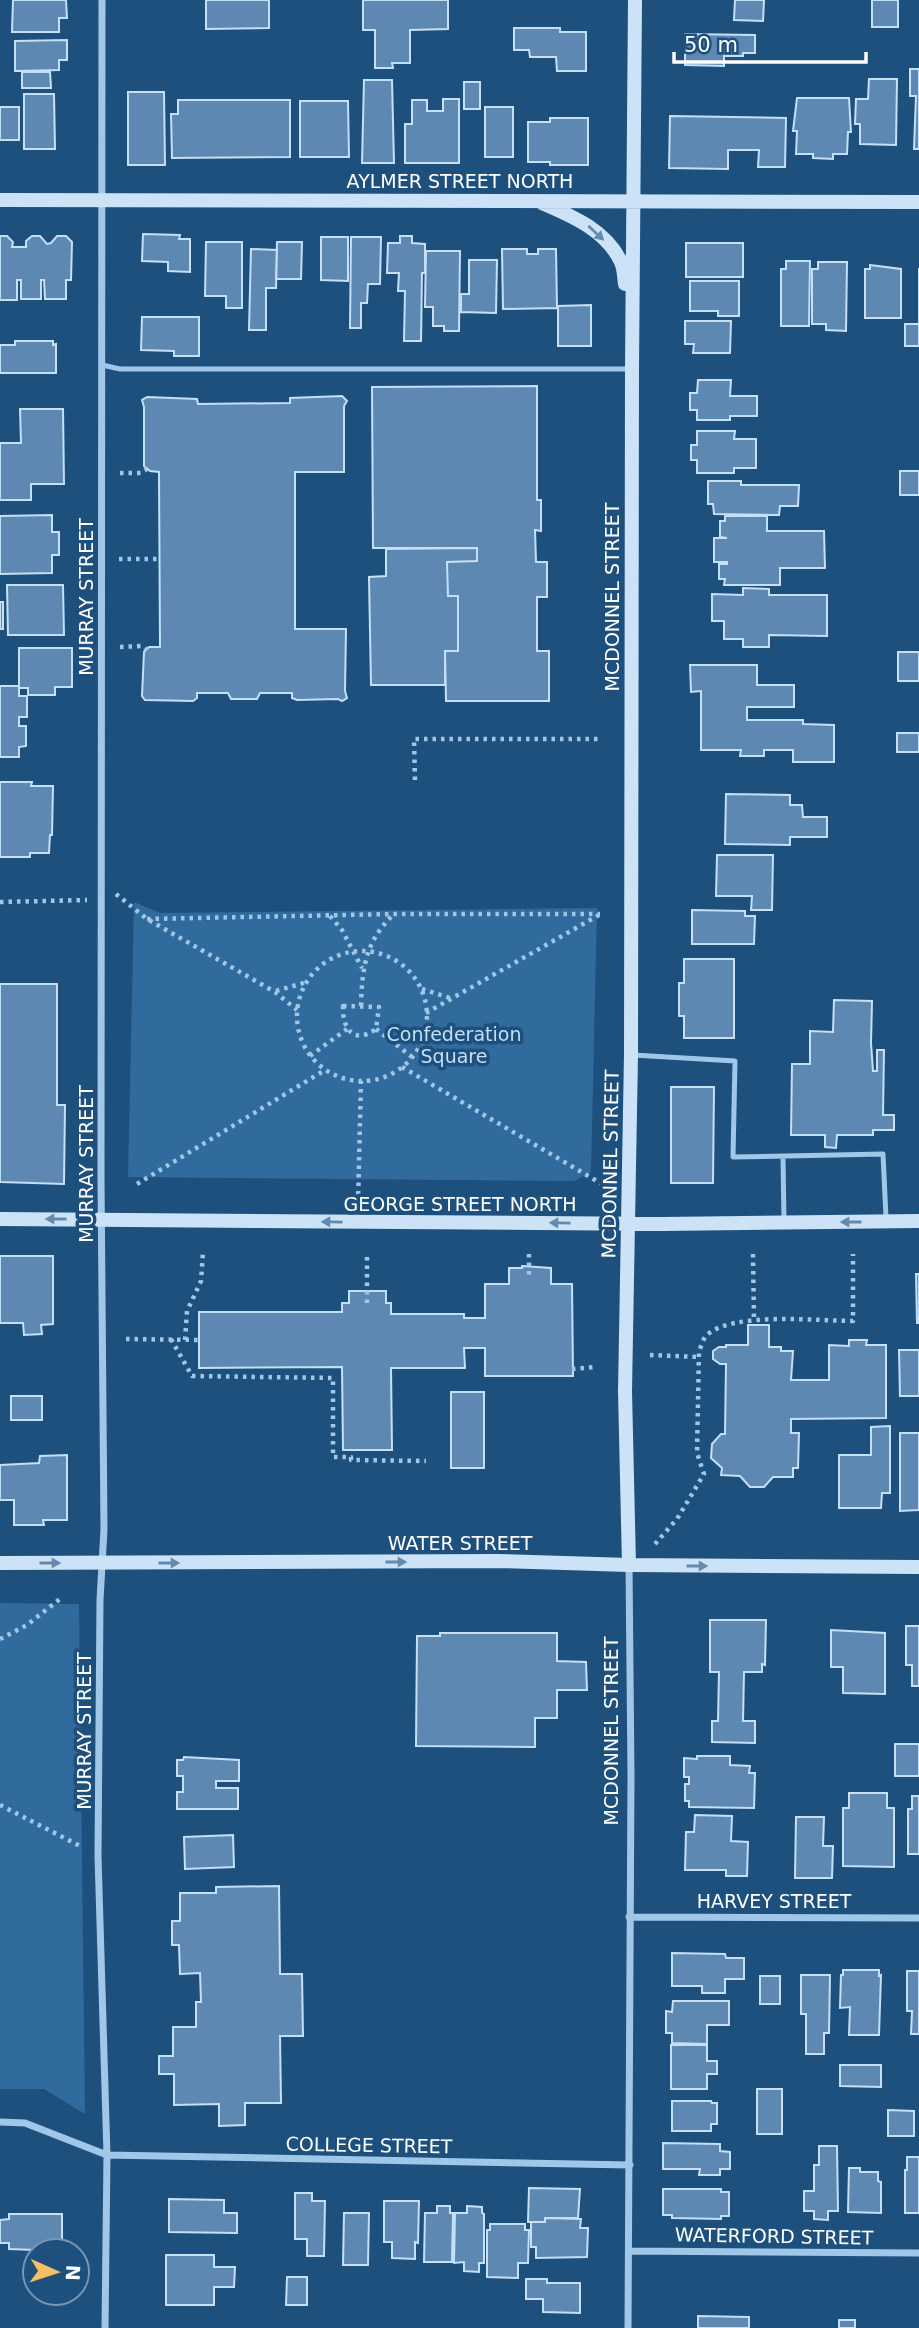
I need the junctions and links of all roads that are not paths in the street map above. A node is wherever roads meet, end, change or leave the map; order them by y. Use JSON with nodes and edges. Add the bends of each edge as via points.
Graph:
{"nodes":[{"id":1,"x":102,"y":0,"type":"edge"},
{"id":2,"x":635,"y":0,"type":"edge"},
{"id":3,"x":102,"y":199,"type":"junction"},
{"id":4,"x":0,"y":200,"type":"edge"},
{"id":5,"x":537,"y":200,"type":"junction"},
{"id":6,"x":632,"y":202,"type":"junction"},
{"id":7,"x":919,"y":202,"type":"edge"},
{"id":8,"x":632,"y":334,"type":"junction"},
{"id":9,"x":102,"y":365,"type":"junction"},
{"id":10,"x":632,"y":369,"type":"junction"},
{"id":11,"x":632,"y":1055,"type":"junction"},
{"id":12,"x":783,"y":1157,"type":"junction"},
{"id":13,"x":0,"y":1219,"type":"edge"},
{"id":14,"x":102,"y":1219,"type":"junction"},
{"id":15,"x":919,"y":1221,"type":"edge"},
{"id":16,"x":784,"y":1222,"type":"junction"},
{"id":17,"x":886,"y":1222,"type":"junction"},
{"id":18,"x":628,"y":1223,"type":"junction"},
{"id":19,"x":0,"y":1563,"type":"edge"},
{"id":20,"x":101,"y":1563,"type":"junction"},
{"id":21,"x":629,"y":1565,"type":"junction"},
{"id":22,"x":919,"y":1567,"type":"edge"},
{"id":23,"x":629,"y":1917,"type":"junction"},
{"id":24,"x":919,"y":1918,"type":"edge"},
{"id":25,"x":0,"y":2122,"type":"edge"},
{"id":26,"x":107,"y":2155,"type":"junction"},
{"id":27,"x":630,"y":2165,"type":"junction"},
{"id":28,"x":629,"y":2251,"type":"junction"},
{"id":29,"x":919,"y":2253,"type":"edge"},
{"id":30,"x":105,"y":2328,"type":"edge"},
{"id":31,"x":628,"y":2328,"type":"edge"}],
"edges":[{"from":1,"to":3,"type":"street","name":"MURRAY STREET"},
{"from":2,"to":6,"type":"street","name":"MCDONNEL STREET"},
{"from":3,"to":4,"type":"street","name":"AYLMER STREET NORTH"},
{"from":3,"to":5,"type":"street","name":"AYLMER STREET NORTH"},
{"from":3,"to":9,"type":"street","name":"MURRAY STREET"},
{"from":5,"to":6,"type":"street","name":"AYLMER STREET NORTH"},
{"from":5,"to":8,"type":"street","one_way":true,"via":[[585,222],[622,263]]},
{"from":6,"to":7,"type":"street","name":"AYLMER STREET NORTH"},
{"from":6,"to":8,"type":"street","name":"MCDONNEL STREET"},
{"from":8,"to":10,"type":"street","name":"MCDONNEL STREET"},
{"from":9,"to":10,"type":"lane","via":[[120,369]]},
{"from":9,"to":14,"type":"street","name":"MURRAY STREET"},
{"from":10,"to":11,"type":"street","name":"MCDONNEL STREET"},
{"from":11,"to":12,"type":"lane","via":[[736,1060],[733,1157]]},
{"from":11,"to":18,"type":"street","name":"MCDONNEL STREET"},
{"from":12,"to":16,"type":"lane"},
{"from":12,"to":17,"type":"lane","via":[[883,1154]]},
{"from":14,"to":13,"type":"street","name":"GEORGE STREET NORTH","one_way":true},
{"from":18,"to":14,"type":"street","name":"GEORGE STREET NORTH","one_way":true},
{"from":14,"to":20,"type":"street","name":"MURRAY STREET"},
{"from":15,"to":17,"type":"street","name":"GEORGE STREET NORTH"},
{"from":17,"to":16,"type":"street","name":"GEORGE STREET NORTH","one_way":true},
{"from":16,"to":18,"type":"street","name":"GEORGE STREET NORTH"},
{"from":18,"to":21,"type":"street","name":"MCDONNEL STREET"},
{"from":19,"to":20,"type":"street","name":"WATER STREET","one_way":true},
{"from":20,"to":21,"type":"street","name":"WATER STREET","one_way":true,"via":[[498,1561]]},
{"from":20,"to":26,"type":"street","name":"MURRAY STREET","via":[[99,1856]]},
{"from":21,"to":22,"type":"street","name":"WATER STREET","one_way":true},
{"from":21,"to":23,"type":"street","name":"MCDONNEL STREET"},
{"from":23,"to":24,"type":"street","name":"HARVEY STREET"},
{"from":23,"to":27,"type":"street","name":"MCDONNEL STREET"},
{"from":25,"to":26,"type":"street","via":[[25,2123]]},
{"from":26,"to":27,"type":"street","name":"COLLEGE STREET"},
{"from":26,"to":30,"type":"street","name":"MURRAY STREET"},
{"from":27,"to":28,"type":"street","name":"MCDONNEL STREET"},
{"from":28,"to":29,"type":"street","name":"WATERFORD STREET"},
{"from":28,"to":31,"type":"street","name":"MCDONNEL STREET"}]}
